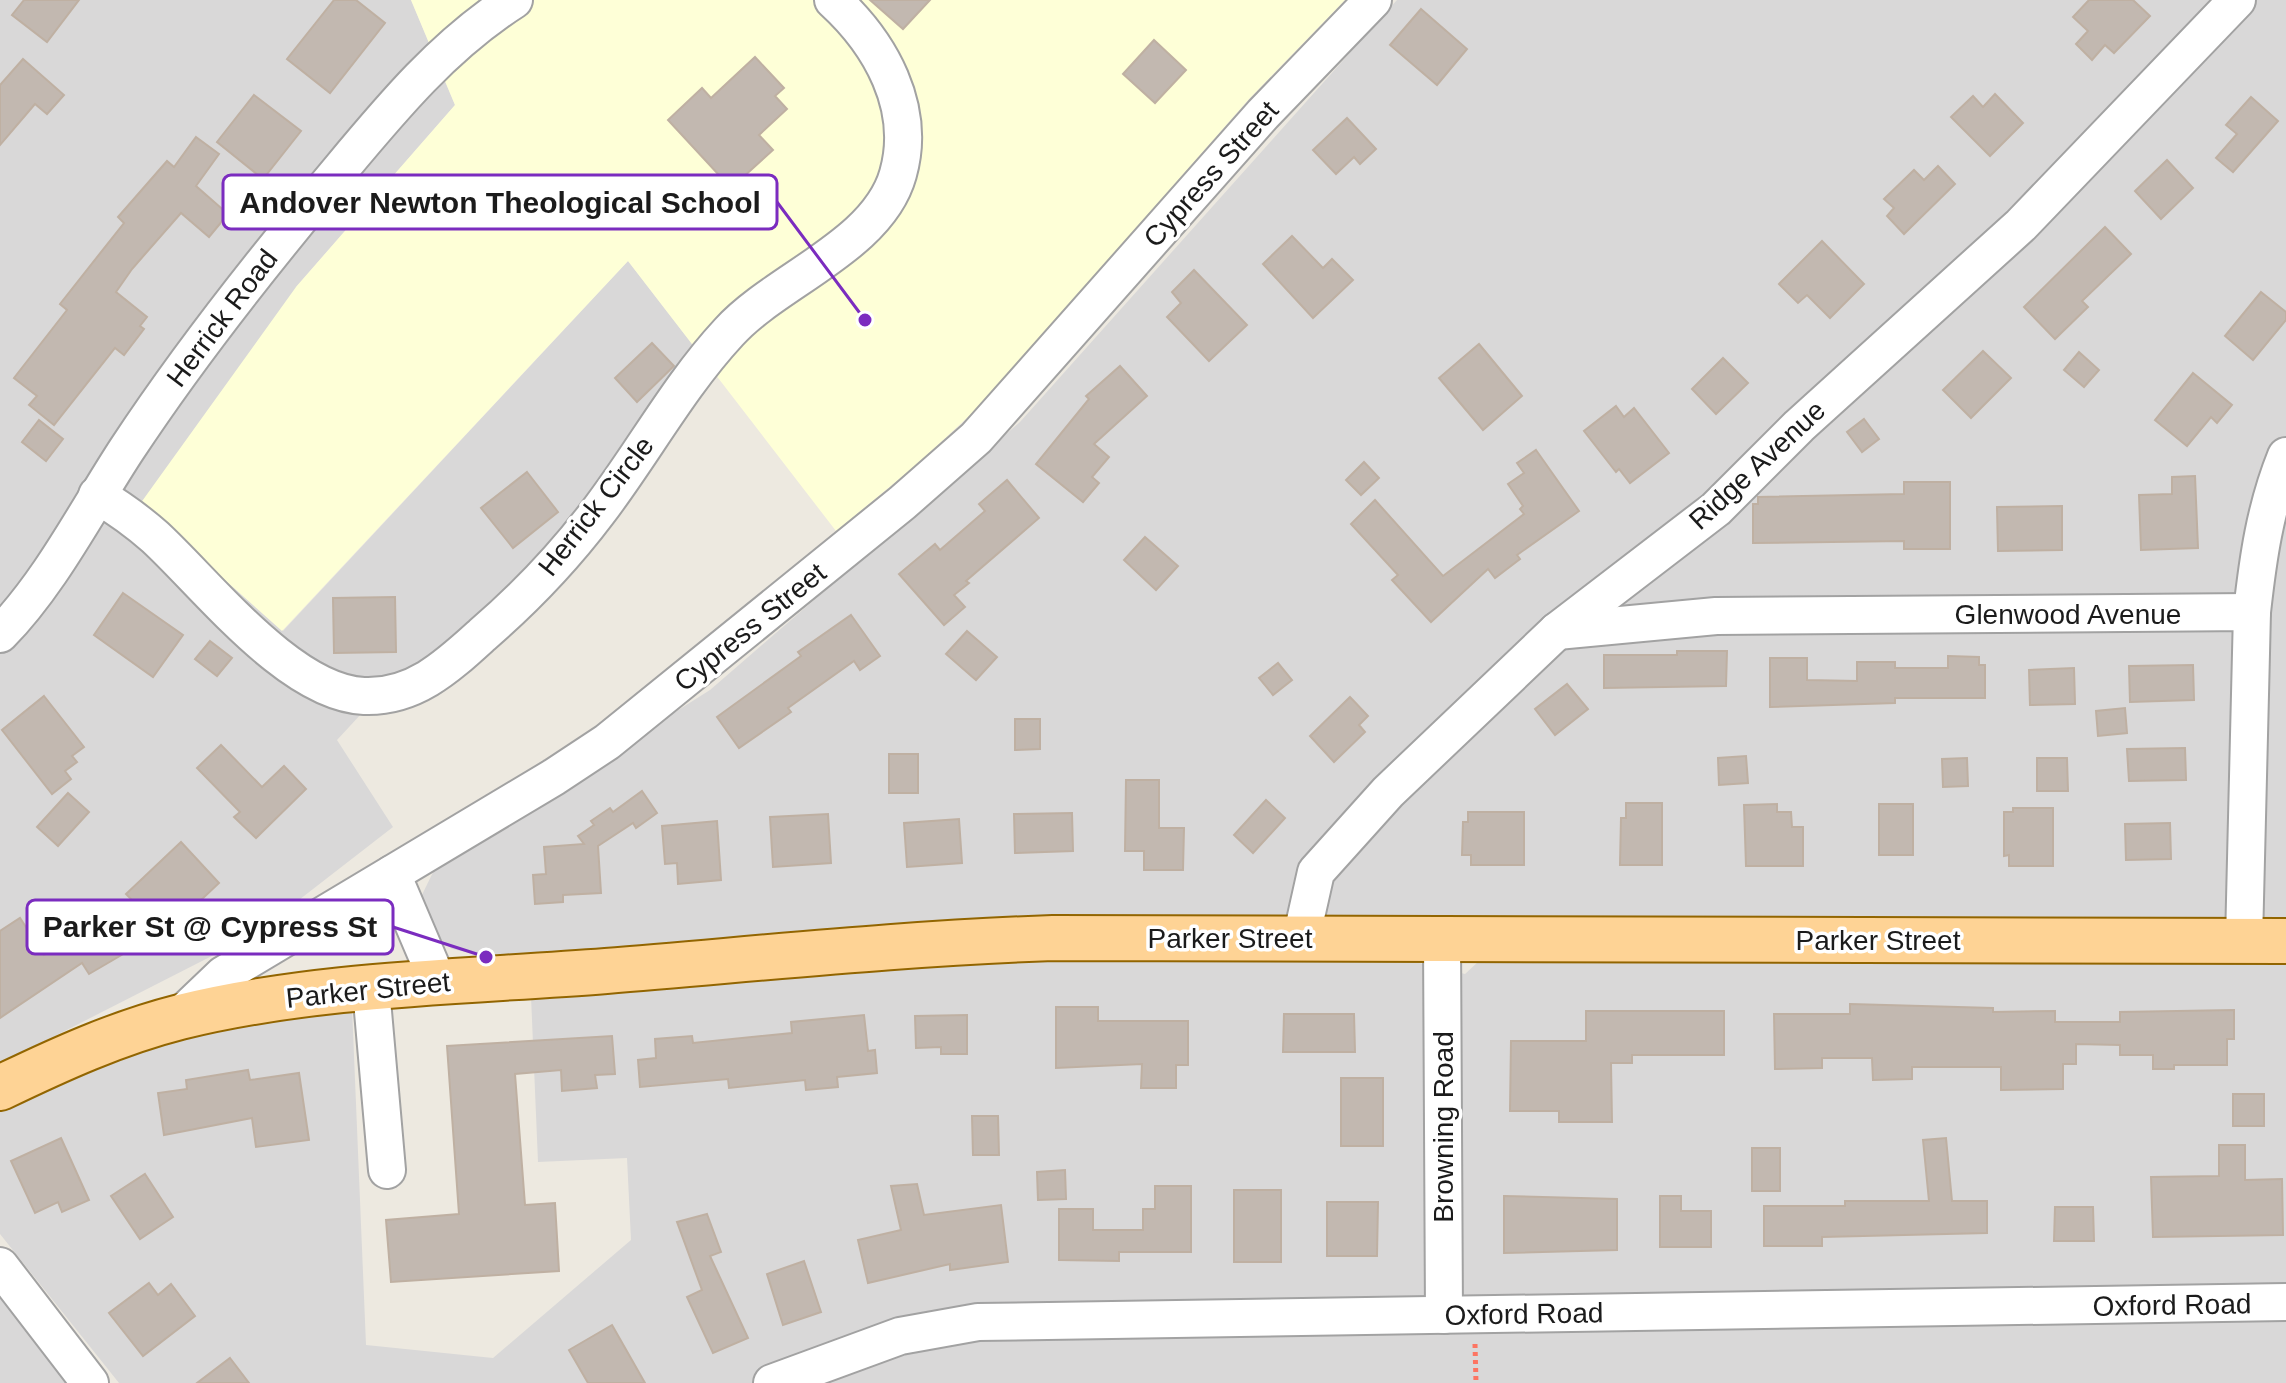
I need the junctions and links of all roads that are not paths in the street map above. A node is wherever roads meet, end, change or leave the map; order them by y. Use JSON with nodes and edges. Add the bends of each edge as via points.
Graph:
{"nodes":[{"id":1,"x":514,"y":0,"type":"edge"},
{"id":2,"x":833,"y":0,"type":"edge"},
{"id":3,"x":1373,"y":0,"type":"edge"},
{"id":4,"x":2237,"y":0,"type":"edge"},
{"id":5,"x":2286,"y":456,"type":"edge"},
{"id":6,"x":97,"y":495,"type":"junction"},
{"id":7,"x":2252,"y":612,"type":"junction"},
{"id":8,"x":1557,"y":631,"type":"junction"},
{"id":9,"x":0,"y":634,"type":"edge"},
{"id":10,"x":392,"y":874,"type":"junction"},
{"id":11,"x":1301,"y":939,"type":"junction"},
{"id":12,"x":1442,"y":939,"type":"junction"},
{"id":13,"x":2265,"y":941,"type":"edge"},
{"id":14,"x":438,"y":982,"type":"junction"},
{"id":15,"x":371,"y":989,"type":"junction"},
{"id":16,"x":178,"y":1018,"type":"junction"},
{"id":17,"x":0,"y":1088,"type":"edge"},
{"id":18,"x":387,"y":1170,"type":"dead end"},
{"id":19,"x":0,"y":1266,"type":"edge"},
{"id":20,"x":2286,"y":1302,"type":"edge"},
{"id":21,"x":1444,"y":1315,"type":"junction"},
{"id":22,"x":90,"y":1383,"type":"edge"},
{"id":23,"x":772,"y":1383,"type":"edge"}],
"edges":[{"from":1,"to":6,"type":"street","name":"Herrick Road","via":[[430,66],[377,126],[219,317]]},
{"from":2,"to":6,"type":"street","name":"Herrick Circle","via":[[870,38],[894,89],[901,160],[886,200],[821,263],[736,325],[681,390],[563,555],[509,611],[431,678],[406,691],[363,697],[318,682],[271,649],[155,538]]},
{"from":3,"to":10,"type":"street","name":"Cypress Street","via":[[1248,130],[997,417],[936,474],[607,742]]},
{"from":4,"to":8,"type":"street","name":"Ridge Avenue","via":[[2021,225],[1799,426],[1716,509]]},
{"from":5,"to":7,"type":"street","via":[[2259,542]]},
{"from":6,"to":9,"type":"street","name":"Herrick Road"},
{"from":7,"to":8,"type":"street","name":"Glenwood Avenue","via":[[1716,616]]},
{"from":7,"to":13,"type":"street"},
{"from":8,"to":11,"type":"street","name":"Ridge Avenue","via":[[1388,792],[1316,872]]},
{"from":10,"to":14,"type":"street"},
{"from":10,"to":16,"type":"street","name":"Cypress Street","via":[[223,975]]},
{"from":11,"to":12,"type":"main road","name":"Parker Street"},
{"from":11,"to":14,"type":"main road","name":"Parker Street","via":[[987,940]]},
{"from":12,"to":13,"type":"main road","name":"Parker Street"},
{"from":12,"to":21,"type":"street","name":"Browning Road"},
{"from":14,"to":15,"type":"main road","name":"Parker Street"},
{"from":15,"to":16,"type":"main road","name":"Parker Street","via":[[256,1001]]},
{"from":15,"to":18,"type":"street"},
{"from":16,"to":17,"type":"main road","name":"Cypress Street","via":[[110,1039]]},
{"from":19,"to":22,"type":"street"},
{"from":20,"to":21,"type":"street","name":"Oxford Road"},
{"from":21,"to":23,"type":"street","name":"Oxford Road","via":[[978,1322],[900,1336]]}]}
